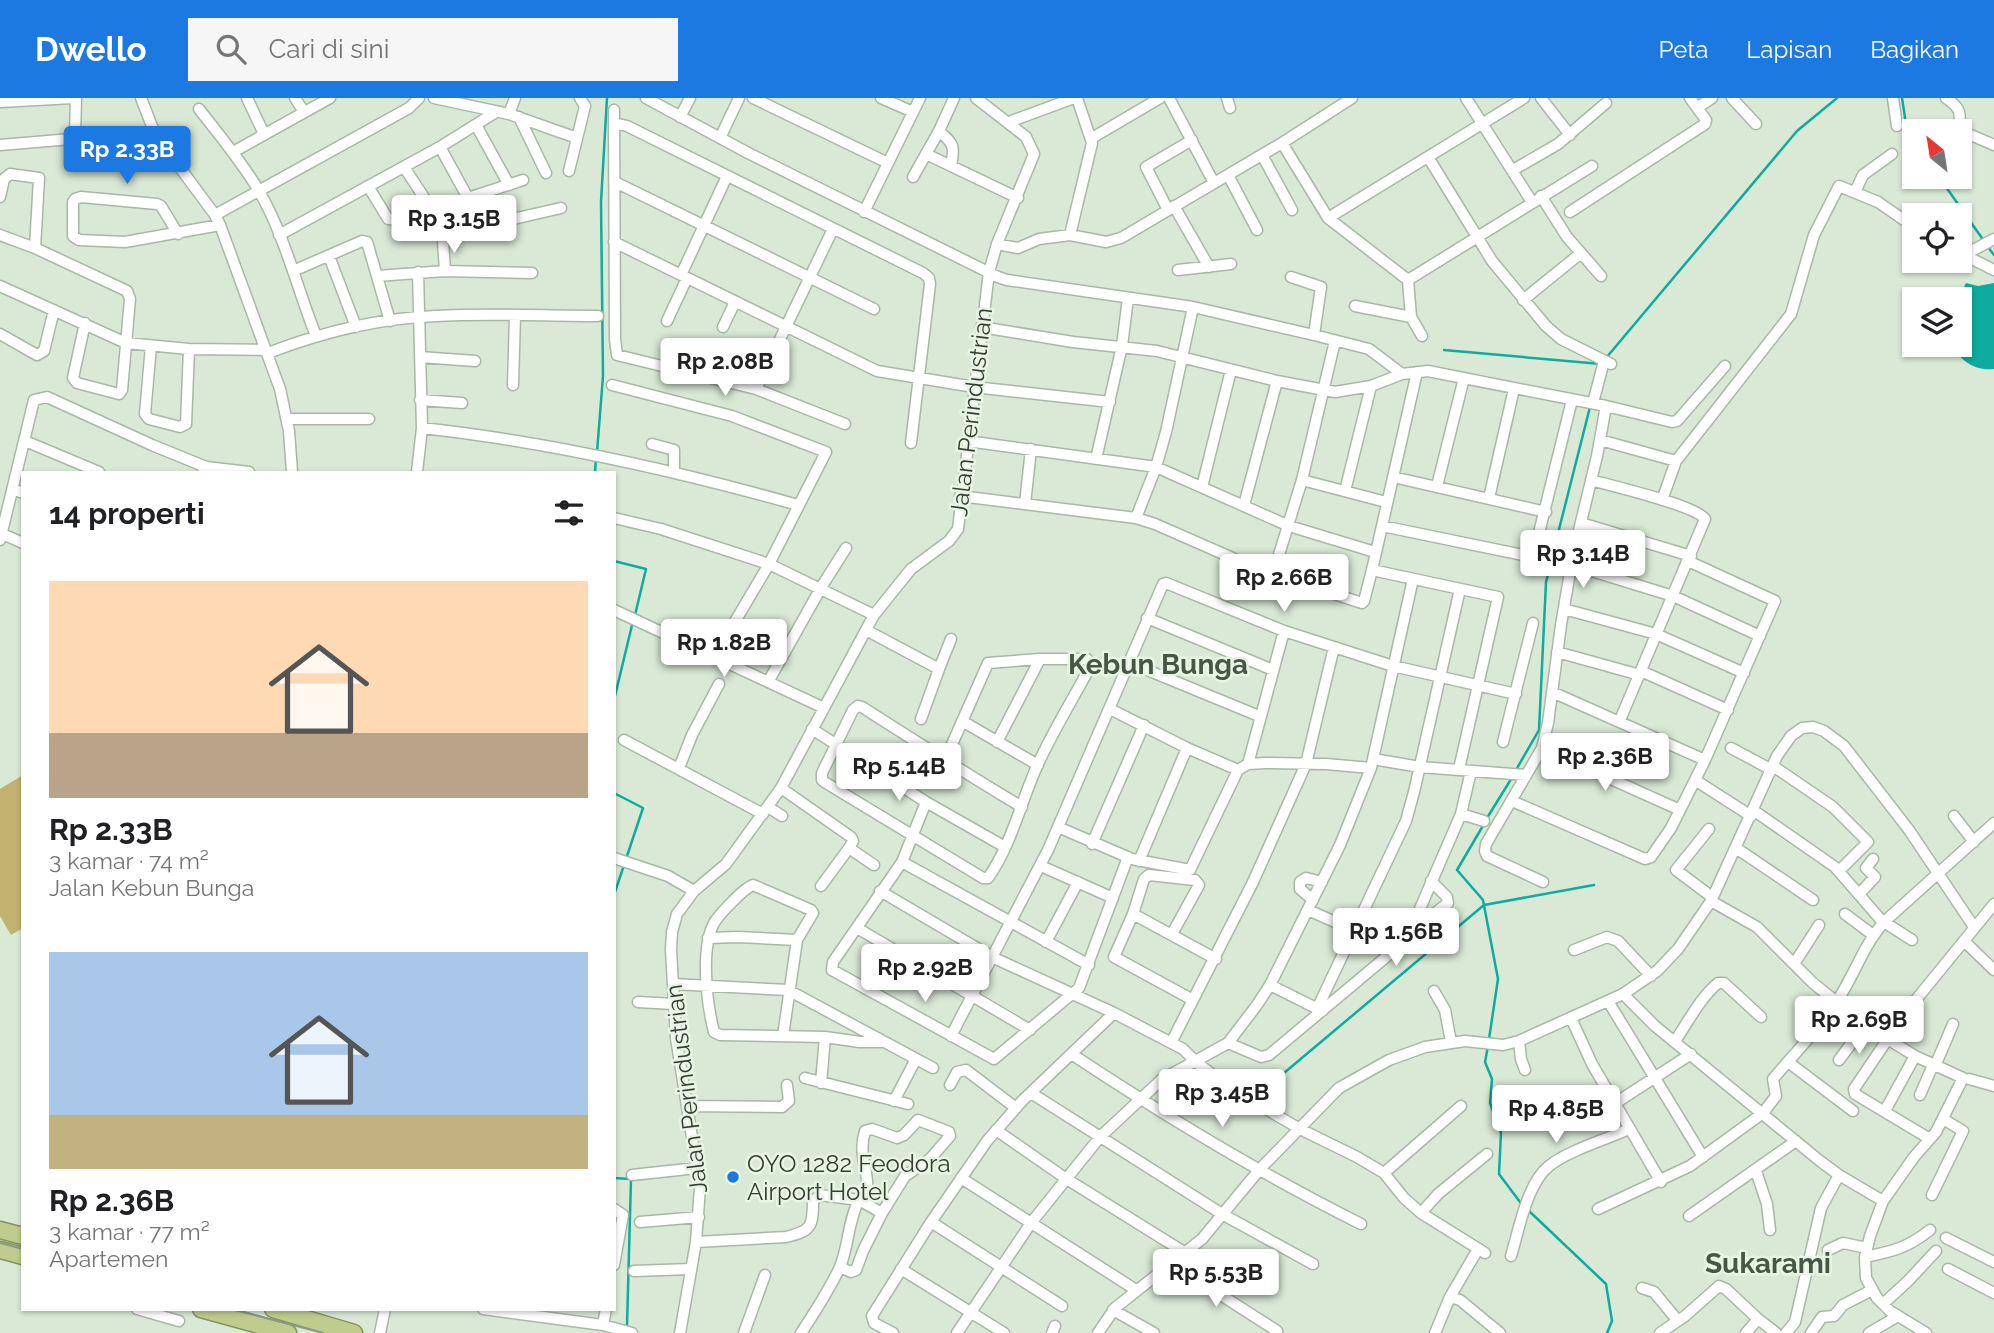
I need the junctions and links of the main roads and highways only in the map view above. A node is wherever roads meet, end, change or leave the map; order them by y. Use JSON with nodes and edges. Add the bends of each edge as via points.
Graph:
{"nodes":[{"id":1,"x":0,"y":1230,"type":"edge"},
{"id":2,"x":21,"y":1236,"type":"edge"},
{"id":3,"x":0,"y":1239,"type":"edge"},
{"id":4,"x":21,"y":1244,"type":"edge"},
{"id":5,"x":0,"y":1250,"type":"edge"},
{"id":6,"x":21,"y":1255,"type":"edge"},
{"id":7,"x":0,"y":1257,"type":"edge"},
{"id":8,"x":21,"y":1262,"type":"edge"},
{"id":9,"x":208,"y":1311,"type":"edge"},
{"id":10,"x":280,"y":1311,"type":"edge"},
{"id":11,"x":288,"y":1333,"type":"edge"},
{"id":12,"x":355,"y":1333,"type":"edge"}],
"edges":[{"from":1,"to":2,"type":"highway"},
{"from":3,"to":4,"type":"highway"},
{"from":5,"to":6,"type":"highway"},
{"from":7,"to":8,"type":"highway"},
{"from":9,"to":11,"type":"highway"},
{"from":10,"to":12,"type":"highway"}]}
